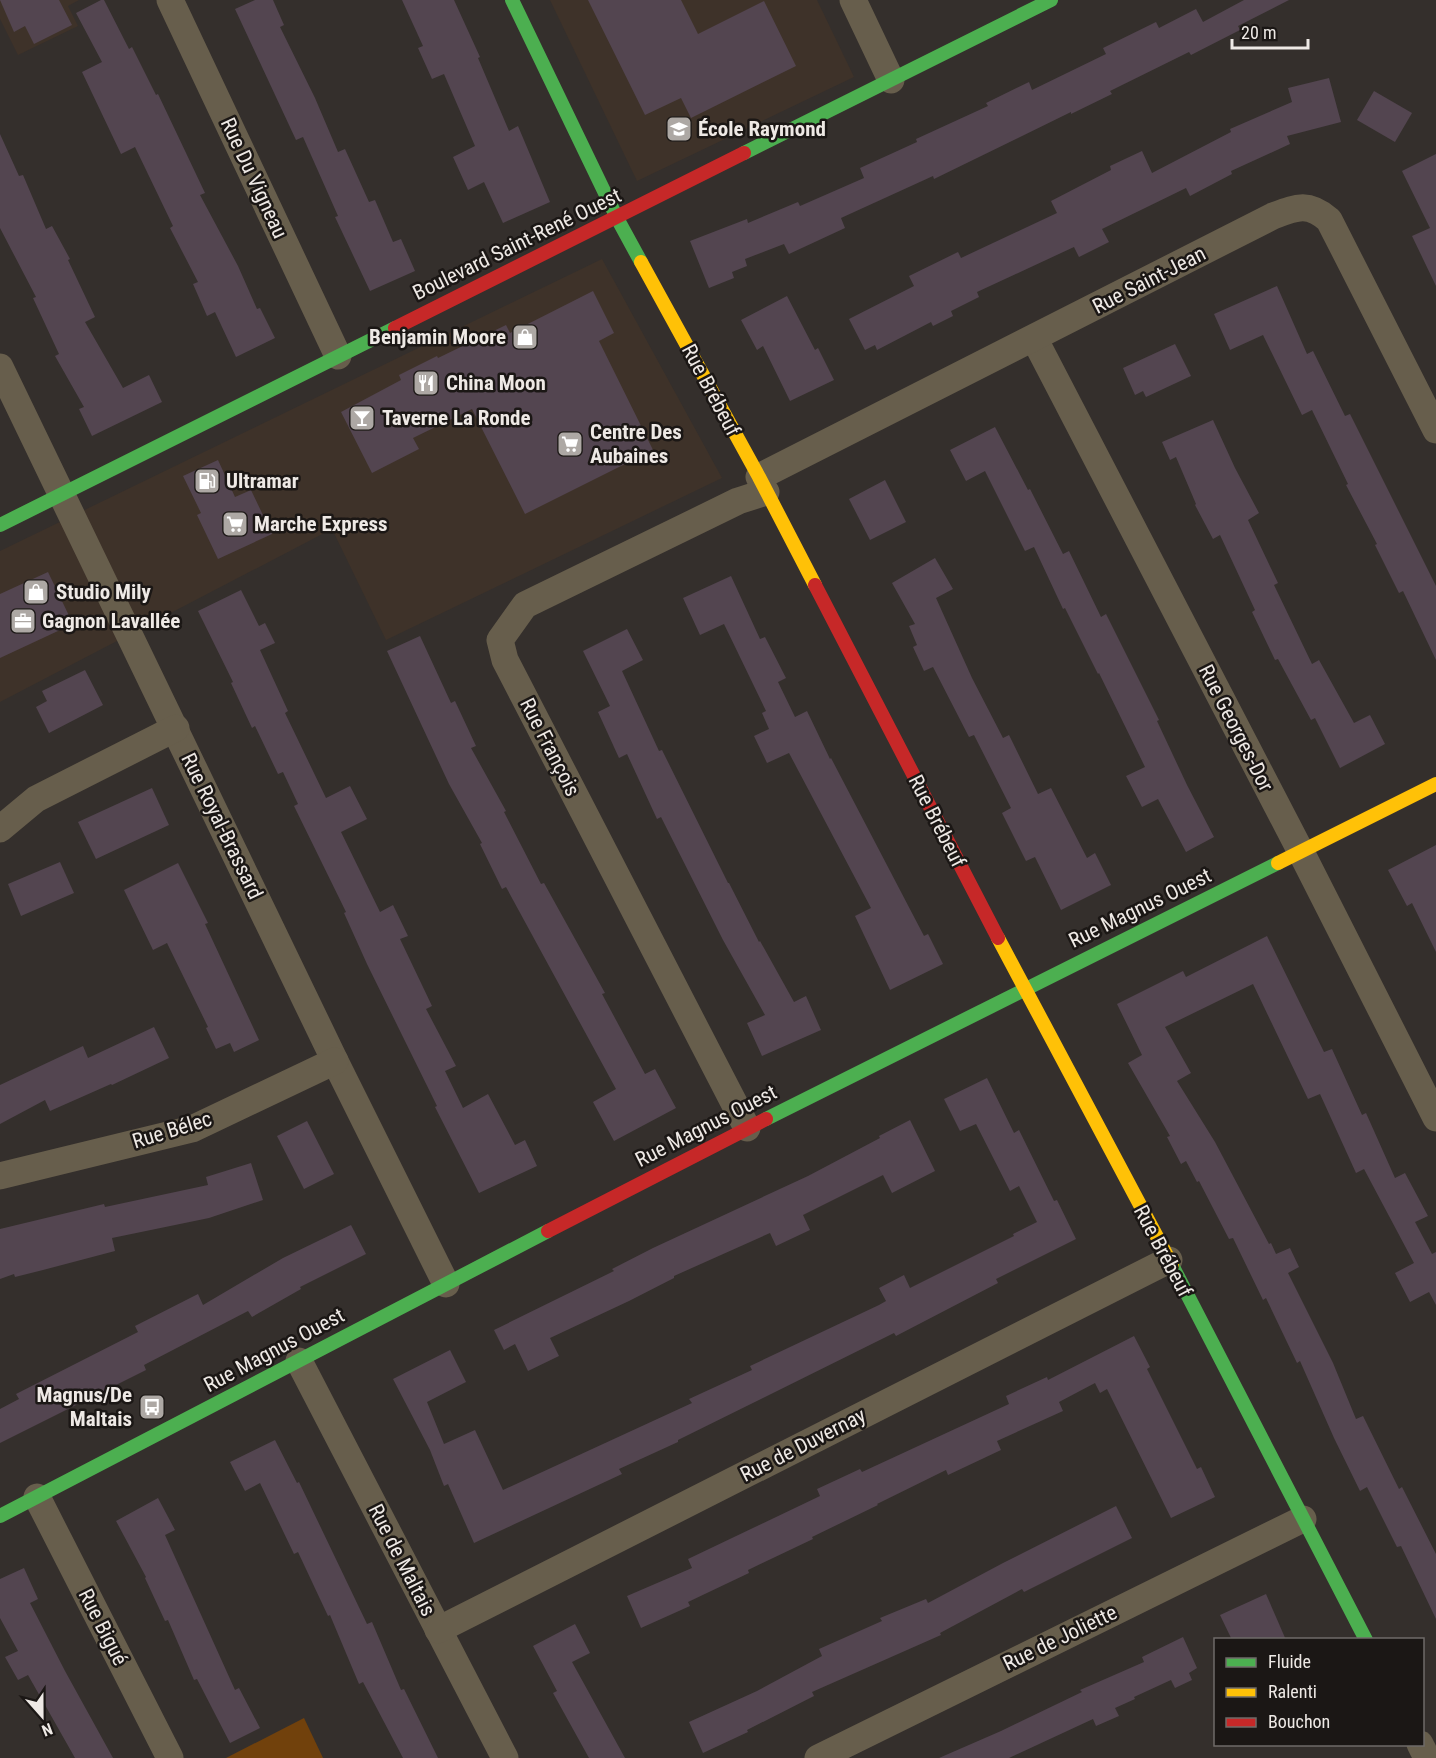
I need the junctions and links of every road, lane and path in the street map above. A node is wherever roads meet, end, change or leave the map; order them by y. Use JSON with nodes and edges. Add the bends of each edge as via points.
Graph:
{"nodes":[{"id":1,"x":170,"y":0,"type":"edge"},
{"id":2,"x":512,"y":0,"type":"edge"},
{"id":3,"x":853,"y":0,"type":"edge"},
{"id":4,"x":1052,"y":0,"type":"edge"},
{"id":5,"x":891,"y":80,"type":"junction"},
{"id":6,"x":618,"y":218,"type":"junction"},
{"id":7,"x":1034,"y":338,"type":"junction"},
{"id":8,"x":338,"y":356,"type":"junction"},
{"id":9,"x":0,"y":367,"type":"edge"},
{"id":10,"x":1436,"y":430,"type":"edge"},
{"id":11,"x":762,"y":484,"type":"junction"},
{"id":12,"x":61,"y":495,"type":"junction"},
{"id":13,"x":0,"y":525,"type":"edge"},
{"id":14,"x":176,"y":728,"type":"junction"},
{"id":15,"x":1436,"y":784,"type":"edge"},
{"id":16,"x":0,"y":829,"type":"edge"},
{"id":17,"x":1301,"y":852,"type":"junction"},
{"id":18,"x":1024,"y":988,"type":"junction"},
{"id":19,"x":335,"y":1061,"type":"junction"},
{"id":20,"x":1436,"y":1118,"type":"edge"},
{"id":21,"x":747,"y":1128,"type":"junction"},
{"id":22,"x":0,"y":1176,"type":"edge"},
{"id":23,"x":1169,"y":1260,"type":"junction"},
{"id":24,"x":446,"y":1284,"type":"junction"},
{"id":25,"x":299,"y":1361,"type":"junction"},
{"id":26,"x":37,"y":1497,"type":"junction"},
{"id":27,"x":0,"y":1516,"type":"edge"},
{"id":28,"x":1303,"y":1519,"type":"junction"},
{"id":29,"x":438,"y":1630,"type":"junction"},
{"id":30,"x":1365,"y":1638,"type":"edge"},
{"id":31,"x":170,"y":1758,"type":"edge"},
{"id":32,"x":505,"y":1758,"type":"edge"},
{"id":33,"x":818,"y":1758,"type":"edge"}],
"edges":[{"from":1,"to":8,"type":"street","name":"Rue Du Vigneau"},
{"from":2,"to":6,"type":"street","name":"Rue Brébeuf"},
{"from":3,"to":5,"type":"street"},
{"from":4,"to":5,"type":"street","name":"Boulevard Saint-René Ouest"},
{"from":5,"to":6,"type":"street","name":"Boulevard Saint-René Ouest"},
{"from":6,"to":8,"type":"street","name":"Boulevard Saint-René Ouest"},
{"from":6,"to":11,"type":"street","name":"Rue Brébeuf"},
{"from":7,"to":10,"type":"street","name":"Rue Saint-Jean","via":[[1273,216],[1295,208],[1316,210],[1329,220]]},
{"from":7,"to":11,"type":"street","name":"Rue Saint-Jean"},
{"from":7,"to":17,"type":"street","name":"Rue Georges-Dor"},
{"from":8,"to":12,"type":"street","name":"Boulevard Saint-René Ouest"},
{"from":9,"to":12,"type":"street","name":"Rue Royal-Brassard"},
{"from":11,"to":18,"type":"street","name":"Rue Brébeuf"},
{"from":11,"to":21,"type":"street","name":"Rue François","via":[[738,501],[525,605],[500,640],[505,660]]},
{"from":12,"to":13,"type":"street","name":"Boulevard Saint-René Ouest"},
{"from":12,"to":14,"type":"street","name":"Rue Royal-Brassard"},
{"from":14,"to":16,"type":"street","via":[[36,799]]},
{"from":14,"to":19,"type":"street","name":"Rue Royal-Brassard"},
{"from":15,"to":17,"type":"street","name":"Rue Magnus Ouest"},
{"from":17,"to":18,"type":"street","name":"Rue Magnus Ouest"},
{"from":17,"to":20,"type":"street","name":"Rue Georges-Dor"},
{"from":18,"to":21,"type":"street","name":"Rue Magnus Ouest"},
{"from":18,"to":23,"type":"street","name":"Rue Brébeuf"},
{"from":19,"to":22,"type":"street","name":"Rue Bélec","via":[[192,1129]]},
{"from":19,"to":24,"type":"street","name":"Rue Royal-Brassard"},
{"from":21,"to":24,"type":"street","name":"Rue Magnus Ouest"},
{"from":23,"to":28,"type":"street","name":"Rue Brébeuf"},
{"from":23,"to":29,"type":"street","name":"Rue de Duvernay"},
{"from":24,"to":25,"type":"street","name":"Rue Magnus Ouest"},
{"from":25,"to":26,"type":"street","name":"Rue Magnus Ouest"},
{"from":25,"to":29,"type":"street","name":"Rue de Maltais"},
{"from":26,"to":27,"type":"street","name":"Rue Magnus Ouest"},
{"from":26,"to":31,"type":"street","name":"Rue Bigué"},
{"from":28,"to":30,"type":"street","name":"Rue Brébeuf"},
{"from":28,"to":33,"type":"street","name":"Rue de Joliette"},
{"from":29,"to":32,"type":"street","name":"Rue de Maltais"}]}
